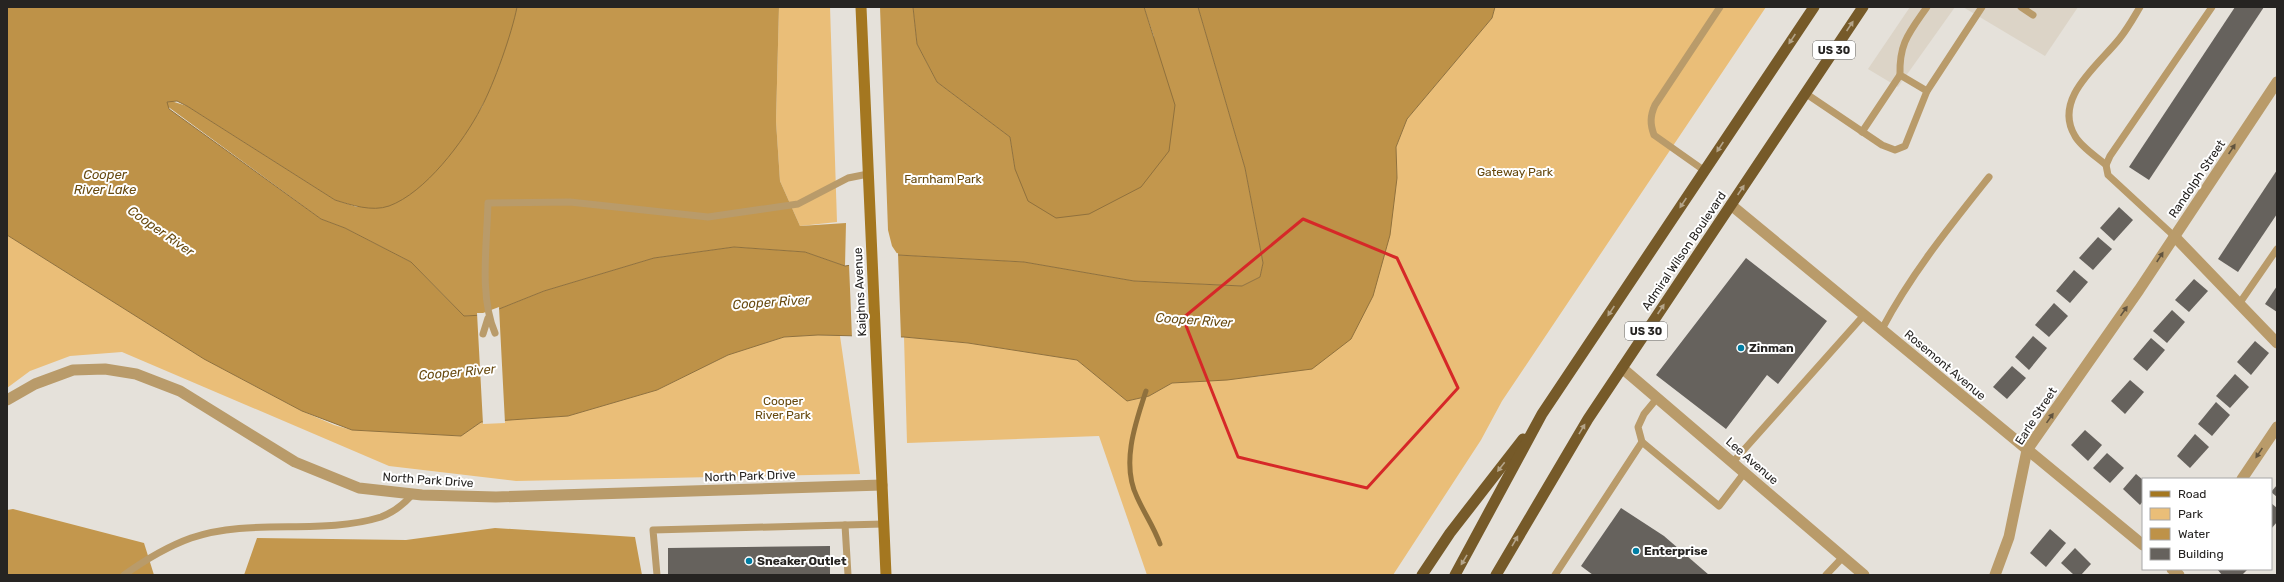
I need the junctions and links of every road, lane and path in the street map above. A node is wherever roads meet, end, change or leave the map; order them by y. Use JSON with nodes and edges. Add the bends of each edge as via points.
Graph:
{"nodes":[{"id":1,"x":861,"y":7,"type":"edge"},
{"id":2,"x":1720,"y":7,"type":"edge"},
{"id":3,"x":1814,"y":7,"type":"edge"},
{"id":4,"x":1863,"y":7,"type":"edge"},
{"id":5,"x":1927,"y":7,"type":"edge"},
{"id":6,"x":1982,"y":7,"type":"edge"},
{"id":7,"x":2021,"y":7,"type":"edge"},
{"id":8,"x":2140,"y":7,"type":"edge"},
{"id":9,"x":2212,"y":7,"type":"edge"},
{"id":10,"x":2033,"y":15,"type":"dead end"},
{"id":11,"x":1900,"y":75,"type":"junction"},
{"id":12,"x":2277,"y":82,"type":"edge"},
{"id":13,"x":1927,"y":91,"type":"junction"},
{"id":14,"x":1805,"y":94,"type":"junction"},
{"id":15,"x":1862,"y":132,"type":"junction"},
{"id":16,"x":2106,"y":165,"type":"junction"},
{"id":17,"x":1705,"y":171,"type":"junction"},
{"id":18,"x":868,"y":174,"type":"junction"},
{"id":19,"x":1989,"y":177,"type":"dead end"},
{"id":20,"x":1731,"y":205,"type":"junction"},
{"id":21,"x":2174,"y":236,"type":"junction"},
{"id":22,"x":2277,"y":249,"type":"edge"},
{"id":23,"x":2139,"y":290,"type":"joint"},
{"id":24,"x":2240,"y":304,"type":"junction"},
{"id":25,"x":1864,"y":314,"type":"junction"},
{"id":26,"x":488,"y":318,"type":"junction"},
{"id":27,"x":1882,"y":329,"type":"junction"},
{"id":28,"x":495,"y":333,"type":"dead end"},
{"id":29,"x":483,"y":334,"type":"dead end"},
{"id":30,"x":2277,"y":343,"type":"edge"},
{"id":31,"x":1622,"y":368,"type":"junction"},
{"id":32,"x":1658,"y":397,"type":"junction"},
{"id":33,"x":7,"y":400,"type":"edge"},
{"id":34,"x":1542,"y":414,"type":"junction"},
{"id":35,"x":2277,"y":427,"type":"edge"},
{"id":36,"x":1642,"y":442,"type":"junction"},
{"id":37,"x":2027,"y":450,"type":"junction"},
{"id":38,"x":1733,"y":462,"type":"junction"},
{"id":39,"x":1745,"y":472,"type":"junction"},
{"id":40,"x":2243,"y":478,"type":"edge"},
{"id":41,"x":882,"y":485,"type":"junction"},
{"id":42,"x":413,"y":494,"type":"junction"},
{"id":43,"x":884,"y":524,"type":"junction"},
{"id":44,"x":845,"y":525,"type":"junction"},
{"id":45,"x":2142,"y":544,"type":"edge"},
{"id":46,"x":1843,"y":557,"type":"junction"},
{"id":47,"x":124,"y":575,"type":"edge"},
{"id":48,"x":657,"y":575,"type":"edge"},
{"id":49,"x":848,"y":575,"type":"edge"},
{"id":50,"x":886,"y":575,"type":"edge"},
{"id":51,"x":1422,"y":575,"type":"edge"},
{"id":52,"x":1454,"y":575,"type":"edge"},
{"id":53,"x":1496,"y":575,"type":"edge"},
{"id":54,"x":1555,"y":575,"type":"edge"},
{"id":55,"x":1826,"y":575,"type":"edge"},
{"id":56,"x":1864,"y":575,"type":"edge"},
{"id":57,"x":1995,"y":575,"type":"edge"}],
"edges":[{"from":1,"to":18,"type":"main road","name":"Kaighns Avenue"},
{"from":2,"to":17,"type":"lane","via":[[1651,114],[1654,136]]},
{"from":3,"to":17,"type":"highway","number":"US 30","one_way":true},
{"from":14,"to":4,"type":"highway","name":"Admiral Wilson Boulevard","number":"US 30","one_way":true},
{"from":5,"to":11,"type":"lane","via":[[1905,39],[1900,56]]},
{"from":6,"to":13,"type":"lane"},
{"from":7,"to":10,"type":"lane"},
{"from":8,"to":16,"type":"lane","via":[[2120,37],[2083,81],[2071,101],[2069,120],[2075,137]]},
{"from":9,"to":16,"type":"lane"},
{"from":11,"to":13,"type":"lane"},
{"from":11,"to":15,"type":"lane"},
{"from":21,"to":12,"type":"street","name":"Randolph Street","one_way":true},
{"from":13,"to":15,"type":"lane","via":[[1905,146],[1895,150]]},
{"from":14,"to":15,"type":"lane"},
{"from":20,"to":14,"type":"highway","name":"Admiral Wilson Boulevard","number":"US 30","one_way":true},
{"from":16,"to":21,"type":"lane","via":[[2108,175]]},
{"from":17,"to":34,"type":"highway","number":"US 30","one_way":true},
{"from":18,"to":26,"type":"lane","via":[[848,178],[798,204],[708,217],[570,202],[488,203]]},
{"from":18,"to":41,"type":"main road","name":"Kaighns Avenue"},
{"from":19,"to":27,"type":"lane","via":[[1934,247],[1900,296]]},
{"from":20,"to":25,"type":"street","name":"Rosemont Avenue"},
{"from":31,"to":20,"type":"highway","name":"Admiral Wilson Boulevard","number":"US 30","one_way":true},
{"from":23,"to":21,"type":"street","name":"Randolph Street","one_way":true},
{"from":21,"to":24,"type":"street"},
{"from":22,"to":24,"type":"lane"},
{"from":37,"to":23,"type":"street","name":"Earle Street","one_way":true},
{"from":24,"to":30,"type":"street"},
{"from":25,"to":27,"type":"street","name":"Rosemont Avenue"},
{"from":25,"to":38,"type":"lane"},
{"from":26,"to":28,"type":"lane"},
{"from":26,"to":29,"type":"lane"},
{"from":27,"to":37,"type":"street","name":"Rosemont Avenue"},
{"from":31,"to":32,"type":"street","name":"Lee Avenue"},
{"from":53,"to":31,"type":"highway","name":"Admiral Wilson Boulevard","number":"US 30","one_way":true,"via":[[1559,467]]},
{"from":32,"to":36,"type":"lane","via":[[1644,414],[1638,427]]},
{"from":32,"to":38,"type":"street","name":"Lee Avenue"},
{"from":33,"to":42,"type":"street","name":"North Park Drive","via":[[35,384],[73,370],[105,369],[136,374],[180,391],[295,462],[359,488]]},
{"from":34,"to":51,"type":"highway","one_way":true,"via":[[1450,533]]},
{"from":34,"to":52,"type":"highway","number":"US 30","one_way":true},
{"from":35,"to":40,"type":"street","one_way":true},
{"from":36,"to":39,"type":"lane","via":[[1719,506]]},
{"from":36,"to":54,"type":"lane"},
{"from":37,"to":45,"type":"street","name":"Rosemont Avenue"},
{"from":37,"to":57,"type":"street","name":"Earle Street","via":[[2009,537]]},
{"from":38,"to":39,"type":"street","name":"Lee Avenue"},
{"from":39,"to":46,"type":"street","name":"Lee Avenue"},
{"from":41,"to":42,"type":"street","name":"North Park Drive","via":[[496,497]]},
{"from":41,"to":43,"type":"main road","name":"Kaighns Avenue"},
{"from":42,"to":47,"type":"lane","via":[[403,505],[382,516],[352,523],[235,530],[191,538],[151,556]]},
{"from":43,"to":44,"type":"lane"},
{"from":43,"to":50,"type":"main road","name":"Kaighns Avenue"},
{"from":44,"to":48,"type":"lane","via":[[653,530]]},
{"from":44,"to":49,"type":"lane"},
{"from":46,"to":55,"type":"lane"},
{"from":46,"to":56,"type":"street","name":"Lee Avenue"}]}
